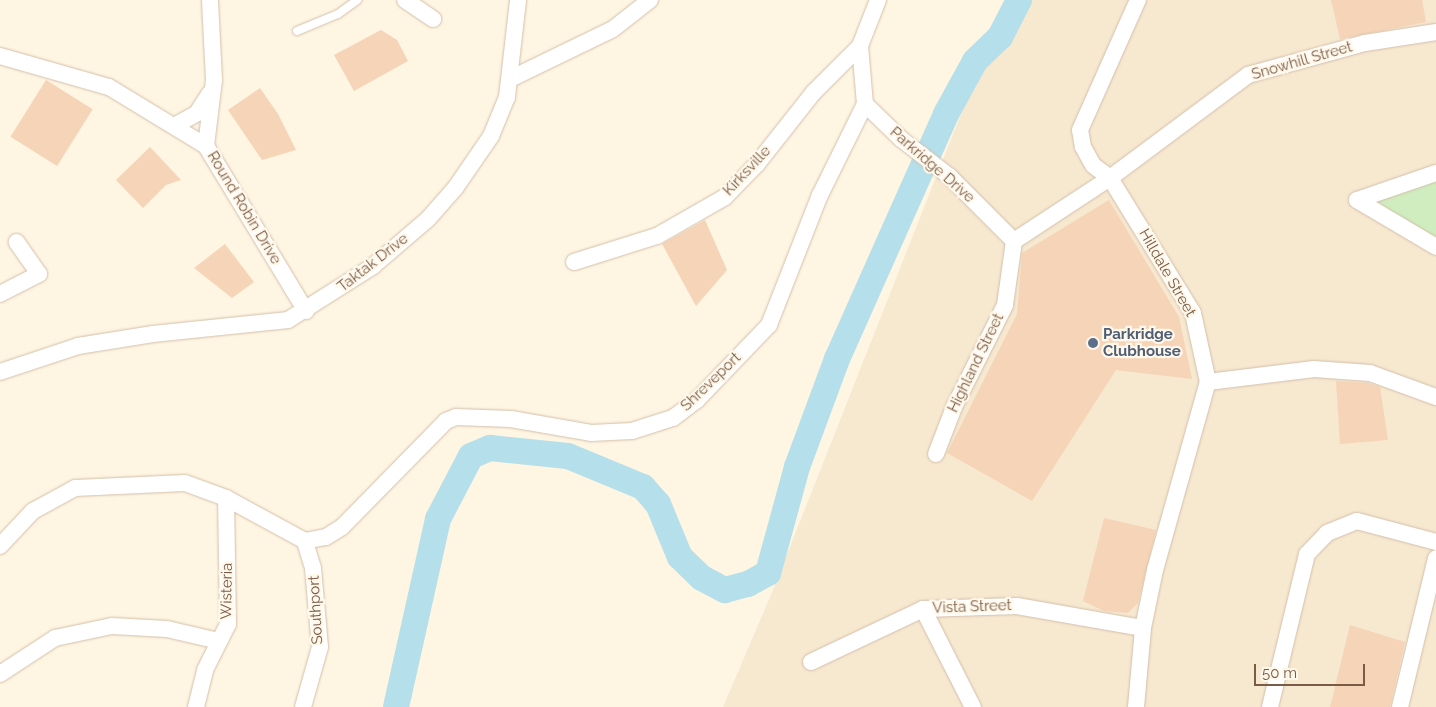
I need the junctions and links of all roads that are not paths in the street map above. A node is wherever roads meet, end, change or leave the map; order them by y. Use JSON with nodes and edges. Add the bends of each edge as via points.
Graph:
{"nodes":[{"id":1,"x":210,"y":0,"type":"edge"},
{"id":2,"x":357,"y":0,"type":"edge"},
{"id":3,"x":406,"y":0,"type":"edge"},
{"id":4,"x":518,"y":0,"type":"edge"},
{"id":5,"x":650,"y":0,"type":"edge"},
{"id":6,"x":878,"y":0,"type":"edge"},
{"id":7,"x":1138,"y":0,"type":"edge"},
{"id":8,"x":433,"y":19,"type":"dead end"},
{"id":9,"x":297,"y":32,"type":"dead end"},
{"id":10,"x":1436,"y":32,"type":"edge"},
{"id":11,"x":860,"y":46,"type":"junction"},
{"id":12,"x":0,"y":56,"type":"edge"},
{"id":13,"x":510,"y":79,"type":"junction"},
{"id":14,"x":213,"y":89,"type":"junction"},
{"id":15,"x":865,"y":104,"type":"junction"},
{"id":16,"x":174,"y":126,"type":"junction"},
{"id":17,"x":206,"y":146,"type":"junction"},
{"id":18,"x":1436,"y":173,"type":"edge"},
{"id":19,"x":1110,"y":178,"type":"junction"},
{"id":20,"x":1014,"y":241,"type":"junction"},
{"id":21,"x":17,"y":242,"type":"dead end"},
{"id":22,"x":1436,"y":247,"type":"edge"},
{"id":23,"x":574,"y":262,"type":"dead end"},
{"id":24,"x":0,"y":294,"type":"edge"},
{"id":25,"x":306,"y":311,"type":"junction"},
{"id":26,"x":0,"y":372,"type":"edge"},
{"id":27,"x":1208,"y":382,"type":"junction"},
{"id":28,"x":1436,"y":398,"type":"edge"},
{"id":29,"x":936,"y":454,"type":"dead end"},
{"id":30,"x":226,"y":498,"type":"junction"},
{"id":31,"x":305,"y":541,"type":"junction"},
{"id":32,"x":1436,"y":542,"type":"edge"},
{"id":33,"x":0,"y":546,"type":"edge"},
{"id":34,"x":1436,"y":558,"type":"edge"},
{"id":35,"x":923,"y":609,"type":"junction"},
{"id":36,"x":1142,"y":628,"type":"junction"},
{"id":37,"x":219,"y":641,"type":"junction"},
{"id":38,"x":811,"y":662,"type":"dead end"},
{"id":39,"x":0,"y":674,"type":"edge"},
{"id":40,"x":196,"y":707,"type":"edge"},
{"id":41,"x":303,"y":707,"type":"edge"},
{"id":42,"x":973,"y":707,"type":"edge"},
{"id":43,"x":1136,"y":707,"type":"edge"},
{"id":44,"x":1270,"y":707,"type":"edge"},
{"id":45,"x":1400,"y":707,"type":"edge"}],
"edges":[{"from":1,"to":14,"type":"street"},
{"from":2,"to":9,"type":"lane","via":[[338,14]]},
{"from":3,"to":8,"type":"street"},
{"from":4,"to":13,"type":"street","name":"Taktak Drive"},
{"from":5,"to":13,"type":"street","via":[[613,29]]},
{"from":6,"to":11,"type":"street"},
{"from":7,"to":19,"type":"street","name":"Hilldale Street","via":[[1080,130],[1083,147],[1093,165]]},
{"from":10,"to":19,"type":"street","name":"Snowhill Street","via":[[1365,43],[1248,76]]},
{"from":11,"to":15,"type":"street"},
{"from":11,"to":23,"type":"street","name":"Kirksville","via":[[813,93],[757,164],[725,197],[657,236]]},
{"from":12,"to":16,"type":"street","name":"Round Robin Drive","via":[[108,87]]},
{"from":13,"to":25,"type":"street","name":"Taktak Drive","via":[[502,116],[456,187],[428,219],[373,266]]},
{"from":14,"to":16,"type":"street","via":[[197,113]]},
{"from":14,"to":17,"type":"street"},
{"from":15,"to":20,"type":"street","name":"Parkridge Drive","via":[[901,139],[949,176]]},
{"from":15,"to":31,"type":"street","name":"Shreveport","via":[[820,194],[770,325],[697,400],[673,418],[632,431],[591,432],[511,419],[456,417],[446,422],[342,527],[326,537]]},
{"from":16,"to":17,"type":"street","name":"Round Robin Drive"},
{"from":17,"to":25,"type":"street","name":"Round Robin Drive"},
{"from":18,"to":22,"type":"street","via":[[1357,200]]},
{"from":19,"to":20,"type":"street"},
{"from":19,"to":27,"type":"street","name":"Hilldale Street","via":[[1193,313]]},
{"from":20,"to":29,"type":"street","name":"Highland Street","via":[[1005,305],[948,421]]},
{"from":21,"to":24,"type":"street","via":[[39,274]]},
{"from":25,"to":26,"type":"street","name":"Taktak Drive","via":[[288,320],[153,334],[78,346]]},
{"from":27,"to":28,"type":"street","via":[[1314,369],[1370,373]]},
{"from":27,"to":36,"type":"street","name":"Hilldale Street"},
{"from":30,"to":31,"type":"street"},
{"from":30,"to":33,"type":"street","via":[[186,483],[76,488],[33,511]]},
{"from":30,"to":37,"type":"street","name":"Wisteria","via":[[228,624]]},
{"from":31,"to":41,"type":"street","name":"Southport","via":[[313,568],[320,647]]},
{"from":32,"to":44,"type":"street","via":[[1357,521],[1327,533],[1307,554]]},
{"from":34,"to":45,"type":"street"},
{"from":35,"to":36,"type":"street","name":"Vista Street","via":[[1017,606]]},
{"from":35,"to":38,"type":"street","name":"Vista Street"},
{"from":35,"to":42,"type":"street"},
{"from":36,"to":43,"type":"street","name":"Hilldale Street"},
{"from":37,"to":39,"type":"street","via":[[167,629],[112,626],[55,638]]},
{"from":37,"to":40,"type":"street","name":"Wisteria","via":[[205,670]]}]}
